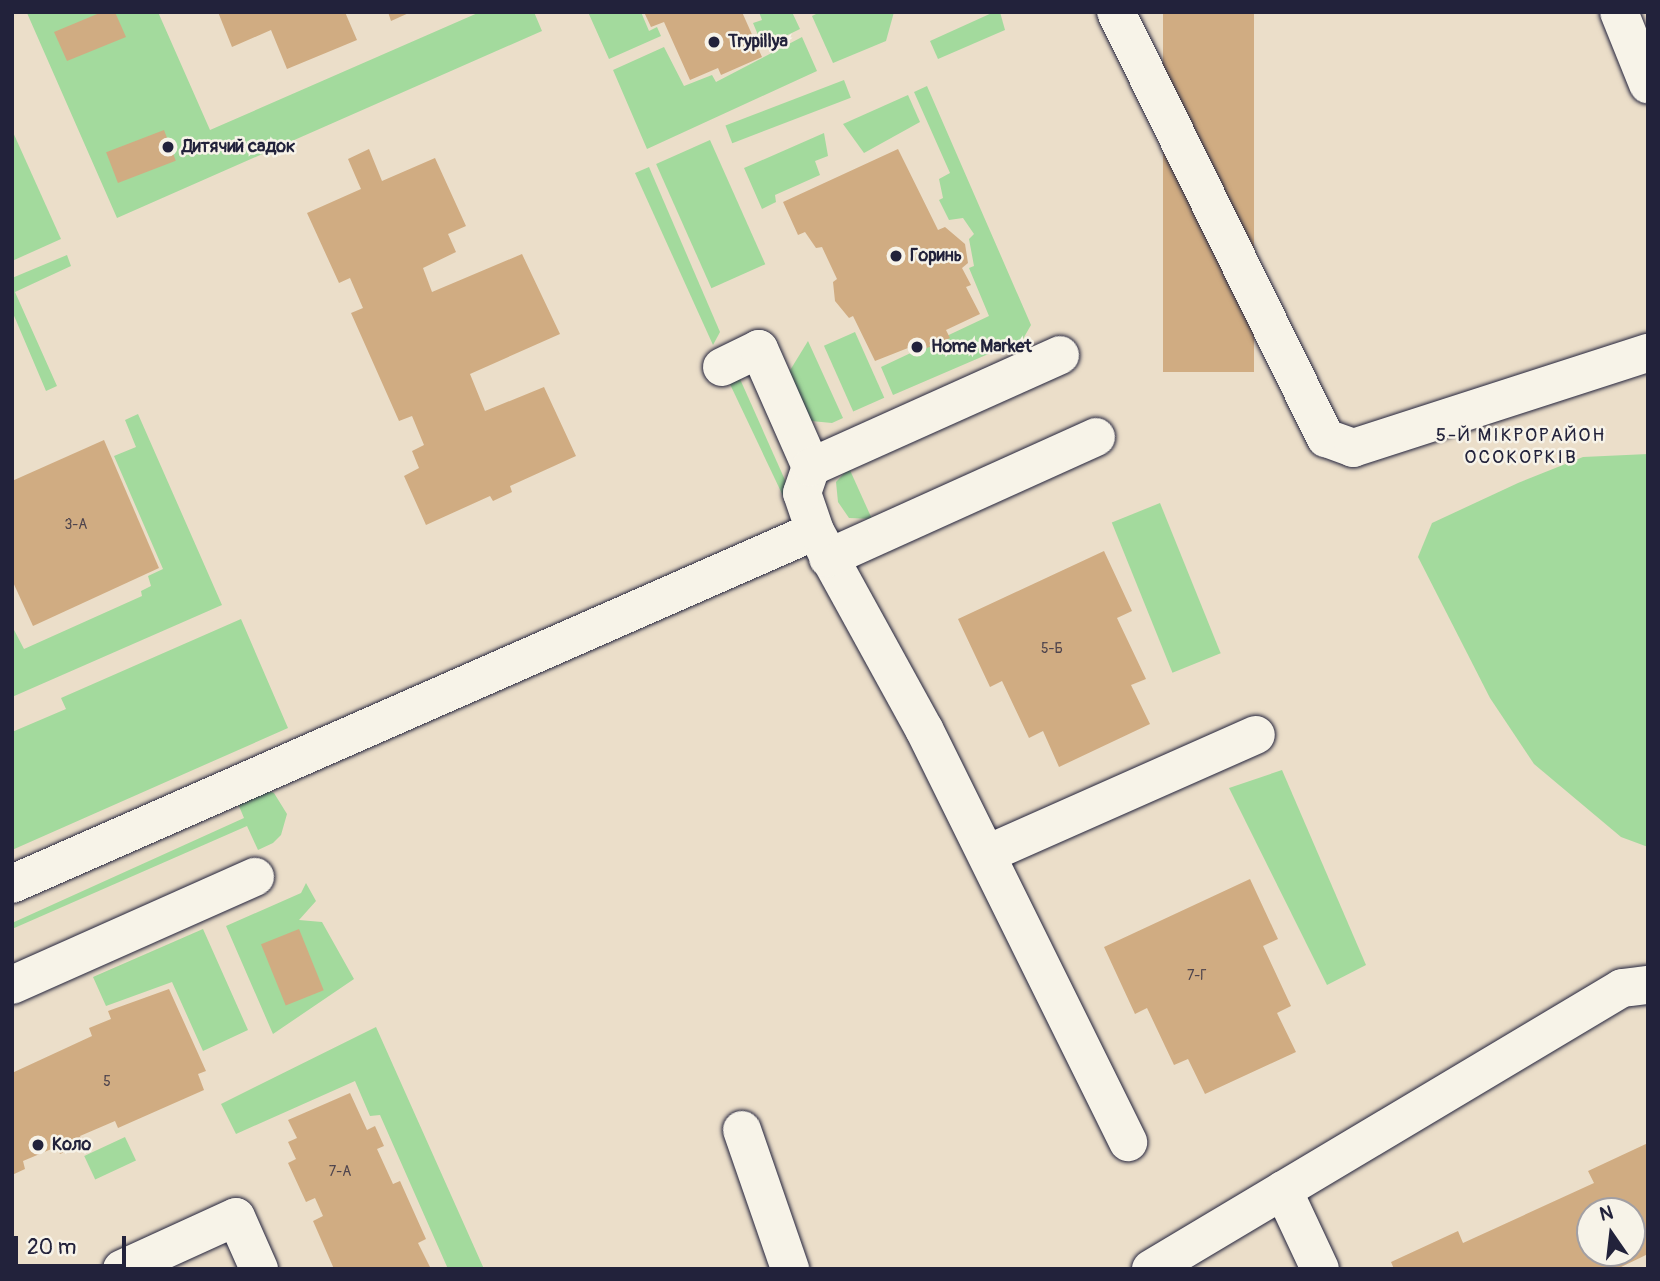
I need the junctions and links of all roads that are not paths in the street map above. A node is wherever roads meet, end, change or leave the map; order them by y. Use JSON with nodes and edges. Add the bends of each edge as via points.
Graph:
{"nodes":[{"id":1,"x":1116,"y":12,"type":"edge"},
{"id":2,"x":1619,"y":12,"type":"edge"},
{"id":3,"x":1648,"y":84,"type":"edge"},
{"id":4,"x":1648,"y":353,"type":"edge"},
{"id":5,"x":1060,"y":355,"type":"dead end"},
{"id":6,"x":722,"y":367,"type":"dead end"},
{"id":7,"x":1096,"y":437,"type":"dead end"},
{"id":8,"x":811,"y":467,"type":"junction"},
{"id":9,"x":821,"y":545,"type":"junction"},
{"id":10,"x":1256,"y":734,"type":"dead end"},
{"id":11,"x":987,"y":854,"type":"junction"},
{"id":12,"x":255,"y":877,"type":"dead end"},
{"id":13,"x":12,"y":884,"type":"edge"},
{"id":14,"x":12,"y":985,"type":"edge"},
{"id":15,"x":1648,"y":985,"type":"edge"},
{"id":16,"x":741,"y":1130,"type":"dead end"},
{"id":17,"x":1128,"y":1142,"type":"dead end"},
{"id":18,"x":1283,"y":1190,"type":"junction"},
{"id":19,"x":122,"y":1269,"type":"edge"},
{"id":20,"x":260,"y":1269,"type":"edge"},
{"id":21,"x":790,"y":1269,"type":"edge"},
{"id":22,"x":1151,"y":1269,"type":"edge"},
{"id":23,"x":1320,"y":1269,"type":"edge"}],
"edges":[{"from":1,"to":4,"type":"lane","via":[[1326,438],[1353,448]]},
{"from":2,"to":3,"type":"lane"},
{"from":5,"to":8,"type":"lane"},
{"from":6,"to":8,"type":"lane","via":[[759,349]]},
{"from":7,"to":9,"type":"lane"},
{"from":8,"to":9,"type":"lane","via":[[802,493]]},
{"from":9,"to":11,"type":"lane","via":[[924,729]]},
{"from":9,"to":13,"type":"lane"},
{"from":10,"to":11,"type":"lane"},
{"from":11,"to":17,"type":"lane"},
{"from":12,"to":14,"type":"lane"},
{"from":15,"to":18,"type":"lane","via":[[1622,988]]},
{"from":16,"to":21,"type":"lane"},
{"from":18,"to":22,"type":"lane"},
{"from":18,"to":23,"type":"lane"},
{"from":19,"to":20,"type":"lane","via":[[236,1217]]}]}
